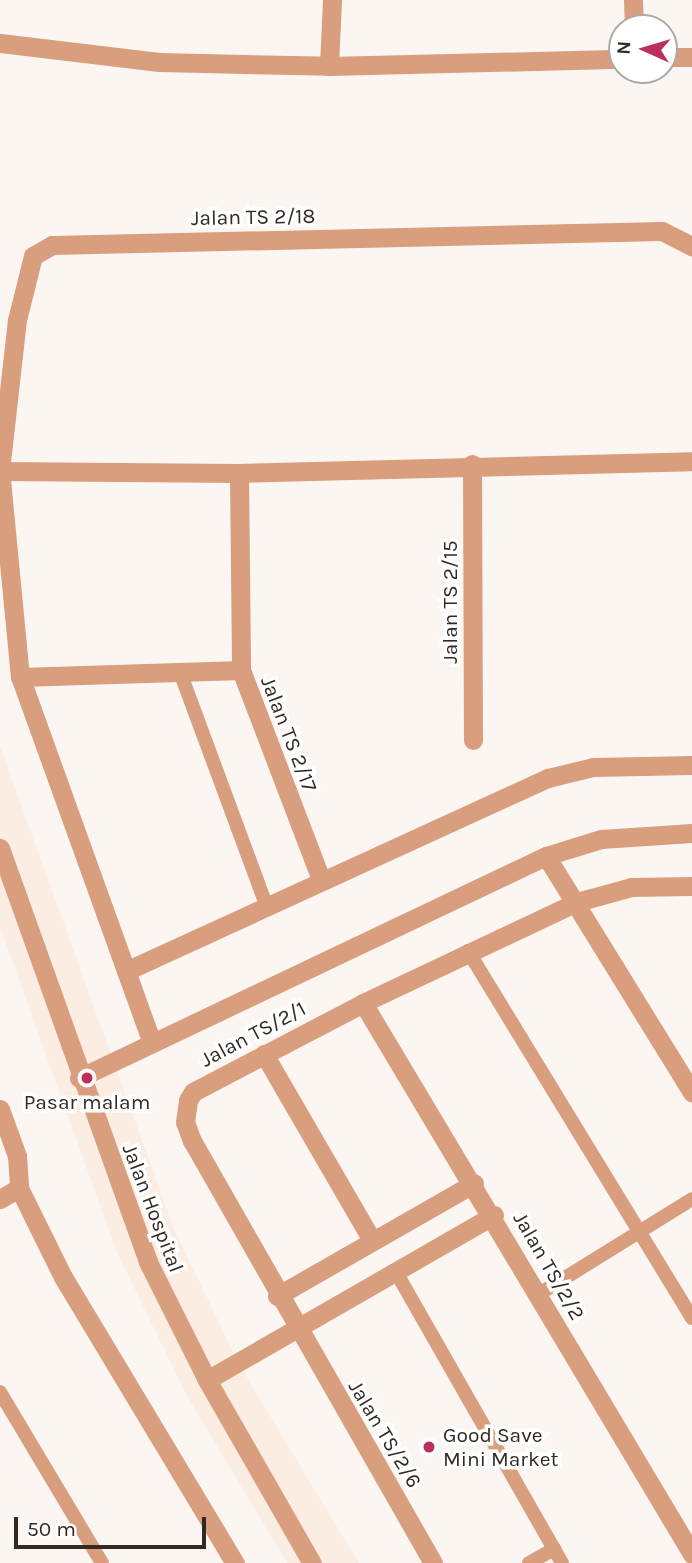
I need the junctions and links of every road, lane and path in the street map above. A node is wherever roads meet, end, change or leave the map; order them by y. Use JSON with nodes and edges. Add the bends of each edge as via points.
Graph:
{"nodes":[{"id":1,"x":332,"y":0,"type":"edge"},
{"id":2,"x":0,"y":43,"type":"edge"},
{"id":3,"x":608,"y":59,"type":"edge"},
{"id":4,"x":329,"y":66,"type":"junction"},
{"id":5,"x":692,"y":246,"type":"edge"},
{"id":6,"x":692,"y":461,"type":"edge"},
{"id":7,"x":472,"y":464,"type":"junction"},
{"id":8,"x":0,"y":471,"type":"edge"},
{"id":9,"x":239,"y":473,"type":"junction"},
{"id":10,"x":241,"y":670,"type":"junction"},
{"id":11,"x":180,"y":673,"type":"junction"},
{"id":12,"x":20,"y":677,"type":"junction"},
{"id":13,"x":473,"y":740,"type":"dead end"},
{"id":14,"x":692,"y":765,"type":"edge"},
{"id":15,"x":692,"y":833,"type":"edge"},
{"id":16,"x":0,"y":848,"type":"edge"},
{"id":17,"x":546,"y":856,"type":"junction"},
{"id":18,"x":321,"y":879,"type":"junction"},
{"id":19,"x":692,"y":886,"type":"edge"},
{"id":20,"x":577,"y":902,"type":"junction"},
{"id":21,"x":266,"y":905,"type":"junction"},
{"id":22,"x":468,"y":951,"type":"junction"},
{"id":23,"x":126,"y":971,"type":"junction"},
{"id":24,"x":363,"y":1003,"type":"junction"},
{"id":25,"x":152,"y":1043,"type":"junction"},
{"id":26,"x":264,"y":1054,"type":"junction"},
{"id":27,"x":79,"y":1078,"type":"junction"},
{"id":28,"x":692,"y":1091,"type":"edge"},
{"id":29,"x":0,"y":1109,"type":"edge"},
{"id":30,"x":474,"y":1183,"type":"junction"},
{"id":31,"x":19,"y":1188,"type":"junction"},
{"id":32,"x":0,"y":1199,"type":"edge"},
{"id":33,"x":692,"y":1199,"type":"edge"},
{"id":34,"x":494,"y":1215,"type":"junction"},
{"id":35,"x":637,"y":1233,"type":"junction"},
{"id":36,"x":372,"y":1240,"type":"junction"},
{"id":37,"x":396,"y":1272,"type":"junction"},
{"id":38,"x":539,"y":1294,"type":"junction"},
{"id":39,"x":277,"y":1296,"type":"junction"},
{"id":40,"x":692,"y":1318,"type":"edge"},
{"id":41,"x":296,"y":1329,"type":"junction"},
{"id":42,"x":207,"y":1380,"type":"junction"},
{"id":43,"x":0,"y":1392,"type":"edge"},
{"id":44,"x":554,"y":1549,"type":"junction"},
{"id":45,"x":692,"y":1554,"type":"edge"},
{"id":46,"x":102,"y":1563,"type":"edge"},
{"id":47,"x":235,"y":1563,"type":"edge"},
{"id":48,"x":312,"y":1563,"type":"edge"},
{"id":49,"x":433,"y":1563,"type":"edge"},
{"id":50,"x":529,"y":1563,"type":"edge"},
{"id":51,"x":562,"y":1563,"type":"edge"}],
"edges":[{"from":1,"to":4,"type":"street"},
{"from":2,"to":4,"type":"street","via":[[159,62]]},
{"from":3,"to":4,"type":"street"},
{"from":5,"to":8,"type":"street","name":"Jalan TS 2/18","via":[[662,231],[52,245],[33,256],[26,274]]},
{"from":6,"to":7,"type":"street"},
{"from":7,"to":9,"type":"street"},
{"from":7,"to":13,"type":"street","name":"Jalan TS 2/15"},
{"from":8,"to":9,"type":"street"},
{"from":8,"to":12,"type":"street","name":"Jalan TS 2/18"},
{"from":9,"to":10,"type":"street","name":"Jalan TS 2/17"},
{"from":10,"to":11,"type":"street"},
{"from":10,"to":18,"type":"street","name":"Jalan TS 2/17"},
{"from":11,"to":12,"type":"street"},
{"from":11,"to":21,"type":"lane"},
{"from":12,"to":23,"type":"street","name":"Jalan TS 2/18"},
{"from":14,"to":18,"type":"street","via":[[593,767],[548,778]]},
{"from":15,"to":17,"type":"street","via":[[601,839]]},
{"from":16,"to":27,"type":"street","name":"Jalan Hospital"},
{"from":17,"to":20,"type":"street"},
{"from":17,"to":25,"type":"street"},
{"from":18,"to":21,"type":"street"},
{"from":19,"to":20,"type":"street","via":[[631,887]]},
{"from":20,"to":22,"type":"street","name":"Jalan TS/2/1"},
{"from":20,"to":28,"type":"street"},
{"from":21,"to":23,"type":"street"},
{"from":22,"to":24,"type":"street","name":"Jalan TS/2/1"},
{"from":22,"to":35,"type":"lane"},
{"from":23,"to":25,"type":"street","name":"Jalan TS 2/18"},
{"from":24,"to":26,"type":"street","name":"Jalan TS/2/1"},
{"from":24,"to":30,"type":"street","name":"Jalan TS/2/2"},
{"from":25,"to":27,"type":"street"},
{"from":26,"to":36,"type":"street"},
{"from":26,"to":39,"type":"street","name":"Jalan TS/2/1","via":[[193,1092],[185,1122]]},
{"from":27,"to":42,"type":"street","name":"Jalan Hospital","via":[[148,1262]]},
{"from":29,"to":31,"type":"street","via":[[17,1156]]},
{"from":30,"to":34,"type":"street","name":"Jalan TS/2/2"},
{"from":30,"to":36,"type":"street"},
{"from":31,"to":32,"type":"street"},
{"from":31,"to":47,"type":"street","via":[[63,1277]]},
{"from":33,"to":35,"type":"lane"},
{"from":34,"to":37,"type":"street"},
{"from":34,"to":38,"type":"street","name":"Jalan TS/2/2"},
{"from":35,"to":38,"type":"lane"},
{"from":35,"to":40,"type":"lane"},
{"from":36,"to":39,"type":"street"},
{"from":37,"to":41,"type":"street"},
{"from":37,"to":44,"type":"lane"},
{"from":38,"to":45,"type":"street","name":"Jalan TS/2/2"},
{"from":39,"to":41,"type":"street","name":"Jalan TS/2/1"},
{"from":41,"to":42,"type":"street"},
{"from":41,"to":49,"type":"street","name":"Jalan TS/2/6"},
{"from":42,"to":48,"type":"street","name":"Jalan Hospital"},
{"from":43,"to":46,"type":"lane"},
{"from":44,"to":50,"type":"lane"},
{"from":44,"to":51,"type":"lane"}]}
